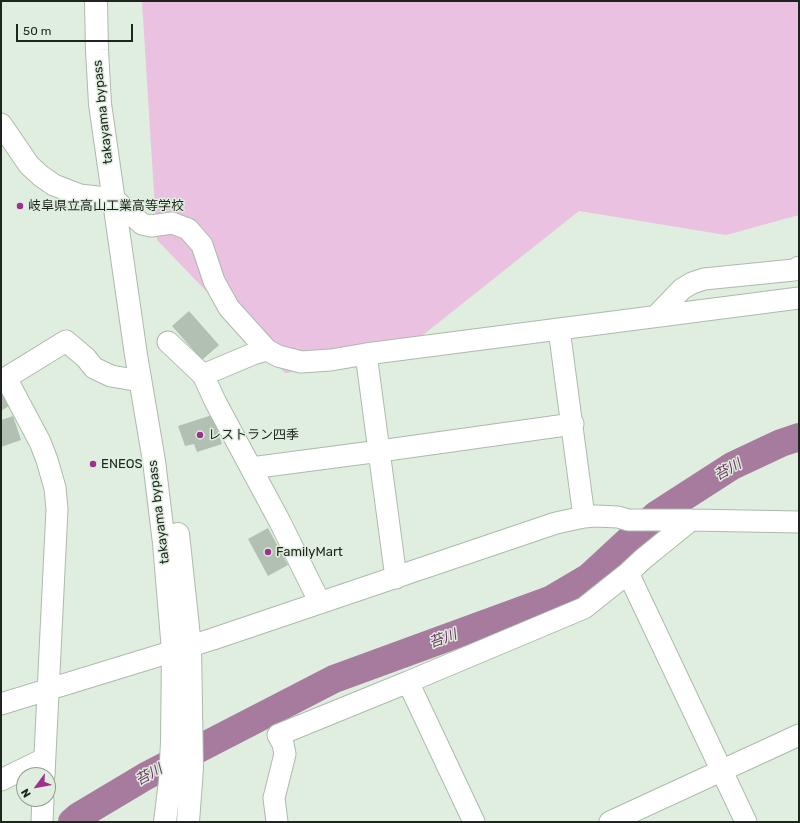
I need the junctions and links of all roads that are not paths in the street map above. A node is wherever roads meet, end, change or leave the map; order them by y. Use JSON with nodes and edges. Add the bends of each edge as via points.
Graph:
{"nodes":[{"id":1,"x":96,"y":1,"type":"edge"},
{"id":2,"x":1,"y":124,"type":"edge"},
{"id":3,"x":114,"y":199,"type":"junction"},
{"id":4,"x":799,"y":267,"type":"edge"},
{"id":5,"x":799,"y":298,"type":"edge"},
{"id":6,"x":656,"y":316,"type":"junction"},
{"id":7,"x":559,"y":329,"type":"junction"},
{"id":8,"x":168,"y":342,"type":"dead end"},
{"id":9,"x":267,"y":350,"type":"junction"},
{"id":10,"x":366,"y":354,"type":"junction"},
{"id":11,"x":203,"y":375,"type":"junction"},
{"id":12,"x":4,"y":379,"type":"edge"},
{"id":13,"x":140,"y":381,"type":"junction"},
{"id":14,"x":573,"y":424,"type":"junction"},
{"id":15,"x":380,"y":452,"type":"junction"},
{"id":16,"x":250,"y":468,"type":"junction"},
{"id":17,"x":584,"y":517,"type":"junction"},
{"id":18,"x":682,"y":520,"type":"junction"},
{"id":19,"x":799,"y":522,"type":"edge"},
{"id":20,"x":628,"y":573,"type":"junction"},
{"id":21,"x":396,"y":578,"type":"junction"},
{"id":22,"x":320,"y":603,"type":"junction"},
{"id":23,"x":182,"y":648,"type":"junction"},
{"id":24,"x":408,"y":682,"type":"junction"},
{"id":25,"x":47,"y":690,"type":"junction"},
{"id":26,"x":1,"y":704,"type":"edge"},
{"id":27,"x":799,"y":734,"type":"edge"},
{"id":28,"x":44,"y":767,"type":"edge"},
{"id":29,"x":722,"y":770,"type":"junction"},
{"id":30,"x":16,"y":775,"type":"edge"},
{"id":31,"x":1,"y":780,"type":"edge"},
{"id":32,"x":43,"y":807,"type":"edge"},
{"id":33,"x":42,"y":822,"type":"edge"},
{"id":34,"x":165,"y":822,"type":"edge"},
{"id":35,"x":188,"y":822,"type":"edge"},
{"id":36,"x":277,"y":822,"type":"edge"},
{"id":37,"x":474,"y":822,"type":"edge"},
{"id":38,"x":610,"y":822,"type":"edge"},
{"id":39,"x":746,"y":822,"type":"edge"}],
"edges":[{"from":1,"to":3,"type":"highway","name":"takayama bypass","via":[[100,104]]},
{"from":2,"to":3,"type":"street","via":[[29,165],[41,176],[80,195]]},
{"from":3,"to":9,"type":"street","via":[[142,224],[151,226],[172,223],[188,229],[202,246],[214,281],[229,308]]},
{"from":3,"to":13,"type":"highway","name":"takayama bypass"},
{"from":3,"to":23,"type":"highway","name":"takayama bypass","via":[[147,352],[170,476],[178,540]]},
{"from":4,"to":6,"type":"street","via":[[794,270],[704,279],[692,283],[682,289]]},
{"from":5,"to":6,"type":"street"},
{"from":6,"to":7,"type":"street"},
{"from":7,"to":10,"type":"street"},
{"from":7,"to":14,"type":"street"},
{"from":8,"to":11,"type":"street"},
{"from":9,"to":10,"type":"street","via":[[301,362]]},
{"from":9,"to":11,"type":"street"},
{"from":10,"to":15,"type":"street"},
{"from":11,"to":16,"type":"street"},
{"from":12,"to":13,"type":"street","via":[[66,341],[94,368],[111,376]]},
{"from":12,"to":25,"type":"street","via":[[40,442],[54,488],[56,509]]},
{"from":13,"to":23,"type":"highway","name":"takayama bypass"},
{"from":14,"to":15,"type":"street"},
{"from":14,"to":17,"type":"street"},
{"from":15,"to":16,"type":"street"},
{"from":15,"to":21,"type":"street"},
{"from":16,"to":22,"type":"street"},
{"from":17,"to":18,"type":"street"},
{"from":17,"to":21,"type":"street","via":[[538,529]]},
{"from":18,"to":19,"type":"street"},
{"from":18,"to":20,"type":"street"},
{"from":20,"to":24,"type":"street","via":[[584,608]]},
{"from":20,"to":29,"type":"street"},
{"from":21,"to":22,"type":"street"},
{"from":22,"to":23,"type":"street"},
{"from":23,"to":25,"type":"street"},
{"from":23,"to":34,"type":"highway","name":"takayama bypass"},
{"from":23,"to":35,"type":"highway","name":"takayama bypass","via":[[192,728]]},
{"from":24,"to":36,"type":"street","via":[[278,735],[285,754],[274,798]]},
{"from":24,"to":37,"type":"street"},
{"from":25,"to":26,"type":"street"},
{"from":25,"to":28,"type":"street"},
{"from":27,"to":29,"type":"street"},
{"from":29,"to":38,"type":"street"},
{"from":29,"to":39,"type":"street"},
{"from":30,"to":31,"type":"street"},
{"from":32,"to":33,"type":"street"}]}
